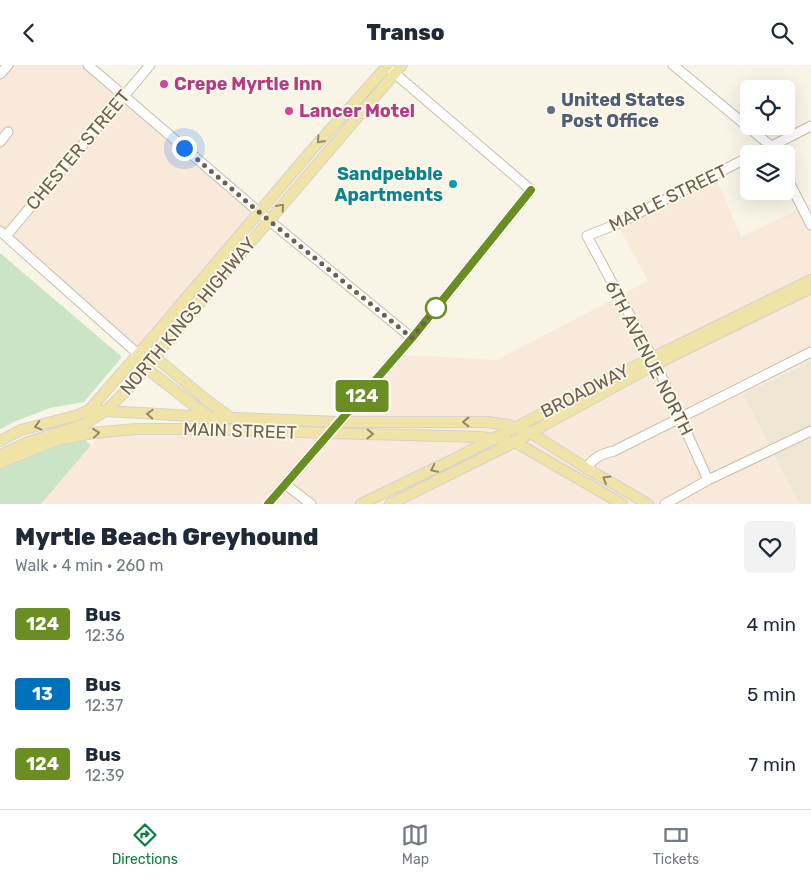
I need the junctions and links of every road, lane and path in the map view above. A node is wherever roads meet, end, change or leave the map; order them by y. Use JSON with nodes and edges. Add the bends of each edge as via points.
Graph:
{"nodes":[{"id":1,"x":8,"y":65,"type":"edge"},
{"id":2,"x":88,"y":65,"type":"edge"},
{"id":3,"x":150,"y":65,"type":"edge"},
{"id":4,"x":386,"y":65,"type":"edge"},
{"id":5,"x":402,"y":65,"type":"edge"},
{"id":6,"x":673,"y":65,"type":"edge"},
{"id":7,"x":0,"y":74,"type":"edge"},
{"id":8,"x":395,"y":74,"type":"junction"},
{"id":9,"x":124,"y":96,"type":"junction"},
{"id":10,"x":811,"y":127,"type":"edge"},
{"id":11,"x":8,"y":133,"type":"dead end"},
{"id":12,"x":0,"y":142,"type":"edge"},
{"id":13,"x":767,"y":145,"type":"edge"},
{"id":14,"x":781,"y":145,"type":"edge"},
{"id":15,"x":740,"y":162,"type":"edge"},
{"id":16,"x":795,"y":194,"type":"edge"},
{"id":17,"x":260,"y":213,"type":"junction"},
{"id":18,"x":269,"y":220,"type":"junction"},
{"id":19,"x":811,"y":225,"type":"edge"},
{"id":20,"x":3,"y":233,"type":"edge"},
{"id":21,"x":587,"y":237,"type":"joint"},
{"id":22,"x":811,"y":280,"type":"edge"},
{"id":23,"x":811,"y":288,"type":"edge"},
{"id":24,"x":412,"y":338,"type":"junction"},
{"id":25,"x":811,"y":352,"type":"edge"},
{"id":26,"x":138,"y":354,"type":"junction"},
{"id":27,"x":155,"y":357,"type":"junction"},
{"id":28,"x":654,"y":361,"type":"junction"},
{"id":29,"x":146,"y":368,"type":"junction"},
{"id":30,"x":89,"y":410,"type":"junction"},
{"id":31,"x":105,"y":411,"type":"junction"},
{"id":32,"x":209,"y":417,"type":"junction"},
{"id":33,"x":230,"y":417,"type":"junction"},
{"id":34,"x":680,"y":418,"type":"junction"},
{"id":35,"x":339,"y":422,"type":"junction"},
{"id":36,"x":514,"y":427,"type":"junction"},
{"id":37,"x":228,"y":430,"type":"junction"},
{"id":38,"x":811,"y":431,"type":"edge"},
{"id":39,"x":329,"y":433,"type":"junction"},
{"id":40,"x":531,"y":433,"type":"junction"},
{"id":41,"x":493,"y":439,"type":"junction"},
{"id":42,"x":0,"y":441,"type":"edge"},
{"id":43,"x":514,"y":442,"type":"junction"},
{"id":44,"x":0,"y":455,"type":"edge"},
{"id":45,"x":0,"y":463,"type":"edge"},
{"id":46,"x":586,"y":467,"type":"junction"},
{"id":47,"x":708,"y":480,"type":"junction"},
{"id":48,"x":285,"y":484,"type":"junction"},
{"id":49,"x":268,"y":504,"type":"edge"},
{"id":50,"x":311,"y":504,"type":"edge"},
{"id":51,"x":361,"y":504,"type":"edge"},
{"id":52,"x":390,"y":504,"type":"edge"},
{"id":53,"x":622,"y":504,"type":"edge"},
{"id":54,"x":648,"y":504,"type":"edge"},
{"id":55,"x":665,"y":504,"type":"edge"}],
"edges":[{"from":1,"to":7,"type":"street"},
{"from":2,"to":9,"type":"street"},
{"from":3,"to":9,"type":"street","name":"CHESTER STREET"},
{"from":4,"to":8,"type":"street"},
{"from":4,"to":17,"type":"main road","name":"NORTH KINGS HIGHWAY","one_way":true},
{"from":5,"to":8,"type":"main road","name":"NORTH KINGS HIGHWAY"},
{"from":6,"to":13,"type":"street"},
{"from":18,"to":8,"type":"main road","name":"NORTH KINGS HIGHWAY","one_way":true},
{"from":8,"to":24,"type":"street","via":[[531,190]]},
{"from":9,"to":17,"type":"street"},
{"from":9,"to":20,"type":"street","name":"CHESTER STREET"},
{"from":10,"to":14,"type":"street"},
{"from":11,"to":12,"type":"street"},
{"from":15,"to":21,"type":"street","name":"MAPLE STREET"},
{"from":16,"to":19,"type":"street"},
{"from":17,"to":18,"type":"street"},
{"from":17,"to":26,"type":"main road","name":"NORTH KINGS HIGHWAY"},
{"from":18,"to":24,"type":"street"},
{"from":18,"to":27,"type":"main road","name":"NORTH KINGS HIGHWAY"},
{"from":20,"to":26,"type":"street"},
{"from":21,"to":28,"type":"street","name":"6TH AVENUE NORTH"},
{"from":22,"to":28,"type":"main road","name":"BROADWAY"},
{"from":23,"to":28,"type":"main road","name":"BROADWAY"},
{"from":24,"to":35,"type":"street"},
{"from":25,"to":34,"type":"street"},
{"from":26,"to":27,"type":"main road"},
{"from":26,"to":29,"type":"main road"},
{"from":26,"to":30,"type":"main road","name":"NORTH KINGS HIGHWAY"},
{"from":27,"to":29,"type":"main road","name":"NORTH KINGS HIGHWAY"},
{"from":27,"to":33,"type":"main road"},
{"from":28,"to":34,"type":"street","name":"6TH AVENUE NORTH"},
{"from":28,"to":36,"type":"main road","name":"BROADWAY"},
{"from":28,"to":40,"type":"main road","name":"BROADWAY"},
{"from":29,"to":31,"type":"main road","name":"NORTH KINGS HIGHWAY"},
{"from":29,"to":32,"type":"main road"},
{"from":30,"to":31,"type":"main road","name":"MAIN STREET"},
{"from":30,"to":42,"type":"main road","name":"NORTH KINGS HIGHWAY","one_way":true,"via":[[21,430]]},
{"from":32,"to":31,"type":"main road","name":"MAIN STREET","one_way":true},
{"from":31,"to":44,"type":"main road","name":"NORTH KINGS HIGHWAY","via":[[84,424],[28,442]]},
{"from":32,"to":33,"type":"main road","name":"MAIN STREET"},
{"from":32,"to":37,"type":"main road"},
{"from":33,"to":35,"type":"main road","name":"MAIN STREET"},
{"from":34,"to":46,"type":"street","via":[[614,451],[603,453]]},
{"from":34,"to":47,"type":"street","name":"6TH AVENUE NORTH"},
{"from":36,"to":35,"type":"main road","name":"MAIN STREET","one_way":true,"via":[[488,422]]},
{"from":35,"to":39,"type":"street"},
{"from":36,"to":40,"type":"main road","name":"MAIN STREET"},
{"from":36,"to":41,"type":"main road","name":"BROADWAY"},
{"from":37,"to":39,"type":"main road","name":"MAIN STREET"},
{"from":45,"to":37,"type":"main road","name":"MAIN STREET","one_way":true,"via":[[57,440],[93,433],[135,429]]},
{"from":38,"to":47,"type":"street"},
{"from":39,"to":41,"type":"main road","name":"MAIN STREET","one_way":true},
{"from":39,"to":48,"type":"street"},
{"from":40,"to":43,"type":"main road","name":"BROADWAY"},
{"from":40,"to":46,"type":"main road","name":"MAIN STREET"},
{"from":41,"to":43,"type":"main road","name":"MAIN STREET"},
{"from":41,"to":51,"type":"main road","name":"BROADWAY","one_way":true},
{"from":43,"to":52,"type":"main road","name":"BROADWAY"},
{"from":43,"to":53,"type":"main road"},
{"from":54,"to":46,"type":"main road","name":"MAIN STREET","one_way":true},
{"from":47,"to":55,"type":"street"},
{"from":48,"to":49,"type":"street"},
{"from":48,"to":50,"type":"street"}]}
